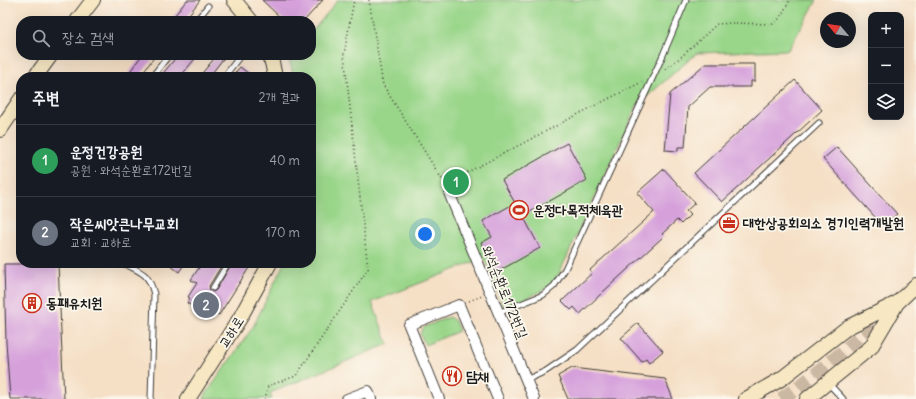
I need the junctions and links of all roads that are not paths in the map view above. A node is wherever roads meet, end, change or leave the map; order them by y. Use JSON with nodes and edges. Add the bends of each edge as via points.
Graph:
{"nodes":[{"id":1,"x":93,"y":0,"type":"edge"},
{"id":2,"x":234,"y":0,"type":"edge"},
{"id":3,"x":686,"y":0,"type":"edge"},
{"id":4,"x":208,"y":6,"type":"dead end"},
{"id":5,"x":81,"y":16,"type":"edge"},
{"id":6,"x":200,"y":16,"type":"edge"},
{"id":7,"x":247,"y":16,"type":"edge"},
{"id":8,"x":47,"y":60,"type":"edge"},
{"id":9,"x":165,"y":60,"type":"edge"},
{"id":10,"x":237,"y":60,"type":"edge"},
{"id":11,"x":271,"y":60,"type":"edge"},
{"id":12,"x":39,"y":72,"type":"edge"},
{"id":13,"x":156,"y":72,"type":"edge"},
{"id":14,"x":228,"y":72,"type":"edge"},
{"id":15,"x":275,"y":72,"type":"edge"},
{"id":16,"x":16,"y":106,"type":"edge"},
{"id":17,"x":819,"y":123,"type":"dead end"},
{"id":18,"x":0,"y":130,"type":"edge"},
{"id":19,"x":450,"y":195,"type":"dead end"},
{"id":20,"x":133,"y":268,"type":"edge"},
{"id":21,"x":225,"y":268,"type":"edge"},
{"id":22,"x":267,"y":268,"type":"edge"},
{"id":23,"x":916,"y":285,"type":"edge"},
{"id":24,"x":213,"y":288,"type":"dead end"},
{"id":25,"x":897,"y":303,"type":"junction"},
{"id":26,"x":498,"y":313,"type":"junction"},
{"id":27,"x":526,"y":380,"type":"junction"},
{"id":28,"x":828,"y":383,"type":"junction"},
{"id":29,"x":151,"y":399,"type":"edge"},
{"id":30,"x":188,"y":399,"type":"edge"},
{"id":31,"x":347,"y":399,"type":"edge"},
{"id":32,"x":371,"y":399,"type":"edge"},
{"id":33,"x":438,"y":399,"type":"edge"},
{"id":34,"x":498,"y":399,"type":"edge"},
{"id":35,"x":534,"y":399,"type":"edge"},
{"id":36,"x":746,"y":399,"type":"edge"},
{"id":37,"x":807,"y":399,"type":"edge"},
{"id":38,"x":842,"y":399,"type":"edge"}],
"edges":[{"from":1,"to":5,"type":"street"},
{"from":2,"to":7,"type":"street"},
{"from":3,"to":26,"type":"lane","via":[[565,269],[554,286],[543,295]]},
{"from":4,"to":6,"type":"lane"},
{"from":8,"to":12,"type":"street"},
{"from":9,"to":13,"type":"lane"},
{"from":10,"to":14,"type":"lane"},
{"from":11,"to":15,"type":"street"},
{"from":16,"to":18,"type":"street"},
{"from":17,"to":27,"type":"lane","via":[[577,350],[546,372]]},
{"from":19,"to":26,"type":"street","name":"와석순환로172번길"},
{"from":20,"to":29,"type":"lane","via":[[145,274],[151,282],[154,294]]},
{"from":21,"to":24,"type":"lane"},
{"from":22,"to":30,"type":"street","name":"교하로","via":[[240,318]]},
{"from":23,"to":25,"type":"street"},
{"from":25,"to":28,"type":"street","via":[[871,347]]},
{"from":25,"to":36,"type":"street","via":[[848,327],[781,379]]},
{"from":26,"to":27,"type":"street","name":"와석순환로172번길"},
{"from":27,"to":35,"type":"street","name":"와석순환로172번길"},
{"from":28,"to":37,"type":"street"},
{"from":28,"to":38,"type":"lane"},
{"from":31,"to":32,"type":"street","via":[[368,391]]},
{"from":33,"to":34,"type":"street","via":[[409,325],[459,305]]}]}
